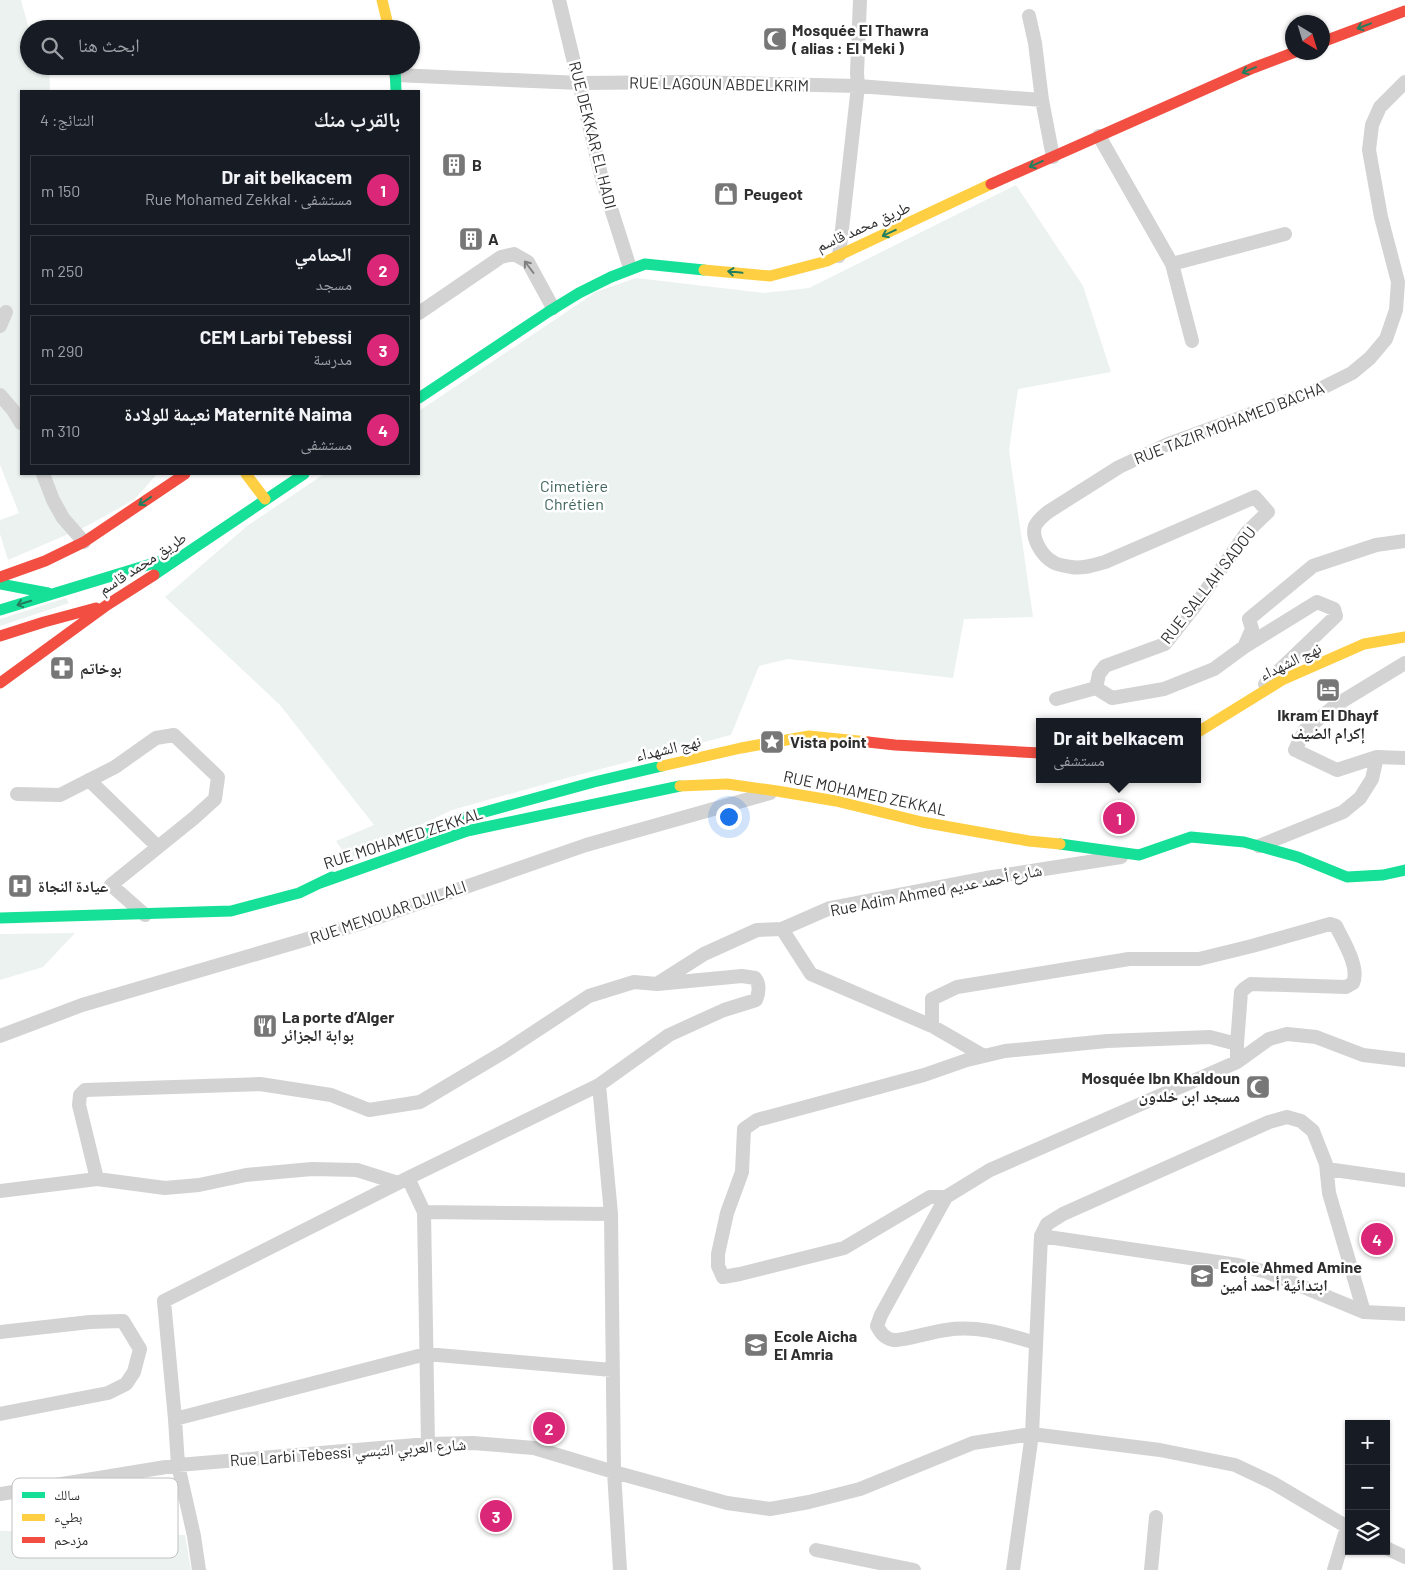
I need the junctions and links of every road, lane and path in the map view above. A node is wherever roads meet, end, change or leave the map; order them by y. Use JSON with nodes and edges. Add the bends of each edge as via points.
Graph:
{"nodes":[{"id":1,"x":382,"y":0,"type":"edge"},
{"id":2,"x":559,"y":0,"type":"edge"},
{"id":3,"x":860,"y":0,"type":"edge"},
{"id":4,"x":1405,"y":11,"type":"edge"},
{"id":5,"x":1029,"y":16,"type":"dead end"},
{"id":6,"x":387,"y":20,"type":"edge"},
{"id":7,"x":1330,"y":39,"type":"edge"},
{"id":8,"x":1285,"y":56,"type":"edge"},
{"id":9,"x":420,"y":73,"type":"edge"},
{"id":10,"x":396,"y":75,"type":"edge"},
{"id":11,"x":580,"y":84,"type":"junction"},
{"id":12,"x":1404,"y":84,"type":"edge"},
{"id":13,"x":858,"y":86,"type":"junction"},
{"id":14,"x":396,"y":90,"type":"edge"},
{"id":15,"x":1042,"y":100,"type":"junction"},
{"id":16,"x":1099,"y":136,"type":"junction"},
{"id":17,"x":1053,"y":157,"type":"junction"},
{"id":18,"x":1286,"y":234,"type":"dead end"},
{"id":19,"x":839,"y":256,"type":"junction"},
{"id":20,"x":1172,"y":264,"type":"junction"},
{"id":21,"x":630,"y":268,"type":"junction"},
{"id":22,"x":553,"y":308,"type":"junction"},
{"id":23,"x":6,"y":312,"type":"dead end"},
{"id":24,"x":420,"y":312,"type":"edge"},
{"id":25,"x":0,"y":326,"type":"edge"},
{"id":26,"x":1192,"y":341,"type":"dead end"},
{"id":27,"x":0,"y":395,"type":"edge"},
{"id":28,"x":420,"y":397,"type":"edge"},
{"id":29,"x":20,"y":421,"type":"edge"},
{"id":30,"x":43,"y":475,"type":"edge"},
{"id":31,"x":184,"y":475,"type":"edge"},
{"id":32,"x":247,"y":475,"type":"edge"},
{"id":33,"x":290,"y":478,"type":"edge"},
{"id":34,"x":265,"y":500,"type":"junction"},
{"id":35,"x":1230,"y":507,"type":"joint"},
{"id":36,"x":1405,"y":541,"type":"edge"},
{"id":37,"x":84,"y":542,"type":"junction"},
{"id":38,"x":188,"y":553,"type":"junction"},
{"id":39,"x":0,"y":577,"type":"edge"},
{"id":40,"x":0,"y":584,"type":"edge"},
{"id":41,"x":78,"y":587,"type":"junction"},
{"id":42,"x":52,"y":594,"type":"junction"},
{"id":43,"x":107,"y":605,"type":"junction"},
{"id":44,"x":0,"y":610,"type":"edge"},
{"id":45,"x":85,"y":611,"type":"junction"},
{"id":46,"x":0,"y":636,"type":"edge"},
{"id":47,"x":1405,"y":637,"type":"edge"},
{"id":48,"x":1244,"y":647,"type":"junction"},
{"id":49,"x":1405,"y":662,"type":"edge"},
{"id":50,"x":0,"y":683,"type":"edge"},
{"id":51,"x":1096,"y":688,"type":"junction"},
{"id":52,"x":1056,"y":699,"type":"dead end"},
{"id":53,"x":1244,"y":704,"type":"junction"},
{"id":54,"x":1201,"y":730,"type":"edge"},
{"id":55,"x":1036,"y":753,"type":"edge"},
{"id":56,"x":1377,"y":757,"type":"junction"},
{"id":57,"x":1405,"y":758,"type":"edge"},
{"id":58,"x":89,"y":780,"type":"junction"},
{"id":59,"x":778,"y":790,"type":"junction"},
{"id":60,"x":18,"y":794,"type":"dead end"},
{"id":61,"x":1259,"y":846,"type":"junction"},
{"id":62,"x":158,"y":847,"type":"junction"},
{"id":63,"x":1139,"y":854,"type":"junction"},
{"id":64,"x":1405,"y":870,"type":"edge"},
{"id":65,"x":320,"y":882,"type":"junction"},
{"id":66,"x":145,"y":915,"type":"junction"},
{"id":67,"x":0,"y":918,"type":"edge"},
{"id":68,"x":782,"y":929,"type":"junction"},
{"id":69,"x":658,"y":984,"type":"junction"},
{"id":70,"x":932,"y":1026,"type":"junction"},
{"id":71,"x":0,"y":1036,"type":"edge"},
{"id":72,"x":1237,"y":1044,"type":"junction"},
{"id":73,"x":984,"y":1056,"type":"junction"},
{"id":74,"x":1405,"y":1060,"type":"edge"},
{"id":75,"x":1237,"y":1062,"type":"junction"},
{"id":76,"x":599,"y":1085,"type":"junction"},
{"id":77,"x":1327,"y":1169,"type":"junction"},
{"id":78,"x":98,"y":1179,"type":"junction"},
{"id":79,"x":1405,"y":1180,"type":"edge"},
{"id":80,"x":403,"y":1181,"type":"junction"},
{"id":81,"x":0,"y":1191,"type":"edge"},
{"id":82,"x":946,"y":1197,"type":"junction"},
{"id":83,"x":424,"y":1212,"type":"junction"},
{"id":84,"x":611,"y":1214,"type":"junction"},
{"id":85,"x":1042,"y":1236,"type":"junction"},
{"id":86,"x":1364,"y":1312,"type":"junction"},
{"id":87,"x":1405,"y":1314,"type":"edge"},
{"id":88,"x":0,"y":1332,"type":"edge"},
{"id":89,"x":1036,"y":1343,"type":"junction"},
{"id":90,"x":426,"y":1354,"type":"junction"},
{"id":91,"x":612,"y":1370,"type":"junction"},
{"id":92,"x":0,"y":1414,"type":"edge"},
{"id":93,"x":175,"y":1419,"type":"junction"},
{"id":94,"x":1032,"y":1434,"type":"junction"},
{"id":95,"x":428,"y":1444,"type":"junction"},
{"id":96,"x":178,"y":1465,"type":"junction"},
{"id":97,"x":614,"y":1472,"type":"junction"},
{"id":98,"x":98,"y":1478,"type":"edge"},
{"id":99,"x":1156,"y":1517,"type":"dead end"},
{"id":100,"x":1345,"y":1526,"type":"edge"},
{"id":101,"x":1345,"y":1537,"type":"edge"},
{"id":102,"x":816,"y":1550,"type":"dead end"},
{"id":103,"x":1390,"y":1550,"type":"edge"},
{"id":104,"x":1405,"y":1557,"type":"edge"},
{"id":105,"x":200,"y":1570,"type":"edge"},
{"id":106,"x":620,"y":1570,"type":"edge"},
{"id":107,"x":914,"y":1570,"type":"edge"},
{"id":108,"x":1013,"y":1570,"type":"edge"},
{"id":109,"x":1150,"y":1570,"type":"edge"},
{"id":110,"x":1334,"y":1570,"type":"edge"}],
"edges":[{"from":1,"to":6,"type":"street"},
{"from":2,"to":11,"type":"street","name":"RUE DEKKAR EL HADI"},
{"from":3,"to":13,"type":"street"},
{"from":4,"to":7,"type":"street","one_way":true},
{"from":5,"to":15,"type":"street"},
{"from":8,"to":16,"type":"street","name":"طريق محمد قاسم","one_way":true},
{"from":9,"to":11,"type":"street","name":"RUE LAGOUN ABDELKRIM"},
{"from":10,"to":14,"type":"street"},
{"from":11,"to":13,"type":"street","name":"RUE LAGOUN ABDELKRIM","via":[[690,82]]},
{"from":11,"to":21,"type":"street","name":"RUE DEKKAR EL HADI","via":[[603,183]]},
{"from":12,"to":35,"type":"street","name":"RUE TAZIR MOHAMED BACHA","via":[[1380,107],[1372,125],[1369,150],[1381,217],[1398,282],[1396,310],[1386,340],[1352,373],[1322,388],[1168,444],[1119,467],[1048,512],[1035,527],[1034,535],[1045,556],[1054,563],[1073,568],[1089,567]]},
{"from":13,"to":15,"type":"street","name":"RUE LAGOUN ABDELKRIM"},
{"from":13,"to":19,"type":"street"},
{"from":15,"to":17,"type":"street"},
{"from":16,"to":17,"type":"street","name":"طريق محمد قاسم"},
{"from":16,"to":20,"type":"street"},
{"from":17,"to":19,"type":"street","name":"طريق محمد قاسم","one_way":true},
{"from":18,"to":20,"type":"street"},
{"from":19,"to":21,"type":"street","name":"طريق محمد قاسم","one_way":true,"via":[[770,276],[645,264]]},
{"from":20,"to":26,"type":"street"},
{"from":21,"to":22,"type":"street","name":"طريق محمد قاسم"},
{"from":22,"to":24,"type":"street","one_way":true,"via":[[528,262],[514,254],[500,257]]},
{"from":22,"to":28,"type":"street","name":"طريق محمد قاسم"},
{"from":23,"to":25,"type":"street"},
{"from":27,"to":29,"type":"street"},
{"from":30,"to":37,"type":"street","via":[[63,518]]},
{"from":31,"to":37,"type":"street","one_way":true},
{"from":32,"to":34,"type":"street"},
{"from":33,"to":34,"type":"street","name":"طريق محمد قاسم"},
{"from":34,"to":38,"type":"street","name":"طريق محمد قاسم"},
{"from":35,"to":51,"type":"street","name":"RUE SALLAH SADOU","via":[[1255,497],[1268,512],[1247,532],[1165,644],[1105,666],[1098,674]]},
{"from":36,"to":48,"type":"street","via":[[1376,545],[1313,566],[1249,619],[1252,629]]},
{"from":37,"to":39,"type":"street","via":[[45,561]]},
{"from":38,"to":41,"type":"street"},
{"from":38,"to":43,"type":"street","name":"طريق محمد قاسم"},
{"from":40,"to":42,"type":"street"},
{"from":41,"to":42,"type":"street"},
{"from":41,"to":45,"type":"street","via":[[88,594],[91,602]]},
{"from":42,"to":44,"type":"street","one_way":true},
{"from":43,"to":45,"type":"street"},
{"from":43,"to":50,"type":"street","name":"طريق محمد قاسم"},
{"from":45,"to":46,"type":"street"},
{"from":47,"to":53,"type":"street","name":"نهج الشهداء","via":[[1364,644],[1282,680]]},
{"from":48,"to":51,"type":"street","via":[[1214,669],[1164,689],[1112,698]]},
{"from":48,"to":53,"type":"street","via":[[1317,602],[1334,609],[1336,616]]},
{"from":49,"to":56,"type":"street","via":[[1336,705],[1305,730],[1295,750],[1337,770]]},
{"from":51,"to":52,"type":"street"},
{"from":53,"to":54,"type":"street","name":"نهج الشهداء"},
{"from":55,"to":65,"type":"street","name":"نهج الشهداء","via":[[895,745],[809,736],[741,748],[594,782],[452,821]]},
{"from":56,"to":57,"type":"street"},
{"from":56,"to":61,"type":"street","via":[[1372,779],[1360,798],[1343,812]]},
{"from":58,"to":60,"type":"street","via":[[60,795]]},
{"from":58,"to":62,"type":"street"},
{"from":58,"to":62,"type":"street","via":[[115,767],[156,738],[174,735],[218,777],[216,798]]},
{"from":59,"to":63,"type":"street","name":"RUE MOHAMED ZEKKAL","via":[[922,822],[1029,841]]},
{"from":59,"to":65,"type":"street","name":"RUE MOHAMED ZEKKAL","via":[[727,784],[680,786],[467,832]]},
{"from":59,"to":71,"type":"street","name":"RUE MENOUAR DJILALI","via":[[586,845],[362,923],[82,1005]]},
{"from":61,"to":63,"type":"street","name":"RUE MOHAMED ZEKKAL","via":[[1191,837]]},
{"from":61,"to":64,"type":"street","name":"RUE MOHAMED ZEKKAL","via":[[1348,877]]},
{"from":62,"to":66,"type":"street","via":[[111,885]]},
{"from":63,"to":68,"type":"street","name":"Rue Adim Ahmed شارع أحمد عديم","via":[[986,878],[830,908]]},
{"from":65,"to":66,"type":"street","via":[[299,893],[231,911]]},
{"from":66,"to":67,"type":"street"},
{"from":68,"to":69,"type":"street","via":[[757,930],[704,954]]},
{"from":68,"to":70,"type":"street","via":[[811,974]]},
{"from":69,"to":76,"type":"street","via":[[742,976],[755,978],[758,995],[756,1000],[724,1010],[669,1035]]},
{"from":69,"to":78,"type":"street","via":[[634,982],[589,996],[420,1102],[368,1110],[331,1095],[260,1084],[85,1090],[80,1095],[79,1105]]},
{"from":70,"to":72,"type":"street","via":[[932,999],[957,987],[1129,959],[1199,959],[1330,924],[1336,926],[1354,967],[1356,976],[1353,983],[1346,986],[1250,984],[1242,992]]},
{"from":70,"to":73,"type":"street"},
{"from":72,"to":73,"type":"street","via":[[1210,1037],[1108,1041],[1005,1050]]},
{"from":72,"to":75,"type":"street"},
{"from":73,"to":82,"type":"street","via":[[924,1076],[757,1120],[744,1129],[742,1172],[727,1213],[718,1266],[723,1277],[844,1248],[930,1197]]},
{"from":74,"to":75,"type":"street","via":[[1363,1055],[1316,1036],[1288,1034],[1270,1039]]},
{"from":75,"to":82,"type":"street","via":[[990,1170]]},
{"from":76,"to":80,"type":"street"},
{"from":76,"to":84,"type":"street"},
{"from":77,"to":79,"type":"street"},
{"from":77,"to":85,"type":"street","via":[[1313,1131],[1301,1121],[1287,1117],[1269,1122],[1063,1214],[1047,1224]]},
{"from":77,"to":86,"type":"street","via":[[1328,1193]]},
{"from":78,"to":80,"type":"street","via":[[165,1188],[246,1175],[312,1169],[357,1170]]},
{"from":78,"to":81,"type":"street"},
{"from":80,"to":83,"type":"street"},
{"from":80,"to":93,"type":"street","via":[[164,1301]]},
{"from":82,"to":89,"type":"street","via":[[880,1315],[877,1326],[883,1336],[895,1340],[968,1328],[986,1329]]},
{"from":83,"to":84,"type":"street"},
{"from":83,"to":90,"type":"street"},
{"from":84,"to":91,"type":"street"},
{"from":85,"to":86,"type":"street","via":[[1248,1267]]},
{"from":85,"to":89,"type":"street"},
{"from":86,"to":87,"type":"street"},
{"from":88,"to":92,"type":"street","via":[[90,1322],[122,1322],[140,1349],[134,1372],[126,1384],[108,1392]]},
{"from":89,"to":94,"type":"street"},
{"from":90,"to":91,"type":"street"},
{"from":90,"to":93,"type":"street"},
{"from":90,"to":95,"type":"street"},
{"from":91,"to":97,"type":"street"},
{"from":93,"to":96,"type":"street"},
{"from":94,"to":97,"type":"street","name":"Rue Larbi Tebessi شارع العربي التبسي","via":[[973,1443],[860,1489],[770,1509],[727,1503]]},
{"from":94,"to":100,"type":"street","name":"Rue Larbi Tebessi شارع العربي التبسي","via":[[1160,1450],[1235,1465],[1273,1483]]},
{"from":94,"to":108,"type":"street"},
{"from":95,"to":96,"type":"street","name":"Rue Larbi Tebessi شارع العربي التبسي"},
{"from":95,"to":97,"type":"street","name":"Rue Larbi Tebessi شارع العربي التبسي","via":[[473,1443],[534,1448]]},
{"from":96,"to":98,"type":"street","name":"Rue Larbi Tebessi شارع العربي التبسي"},
{"from":96,"to":105,"type":"street"},
{"from":97,"to":106,"type":"street"},
{"from":99,"to":109,"type":"street"},
{"from":101,"to":110,"type":"street"},
{"from":102,"to":107,"type":"street"},
{"from":103,"to":104,"type":"street"}]}
